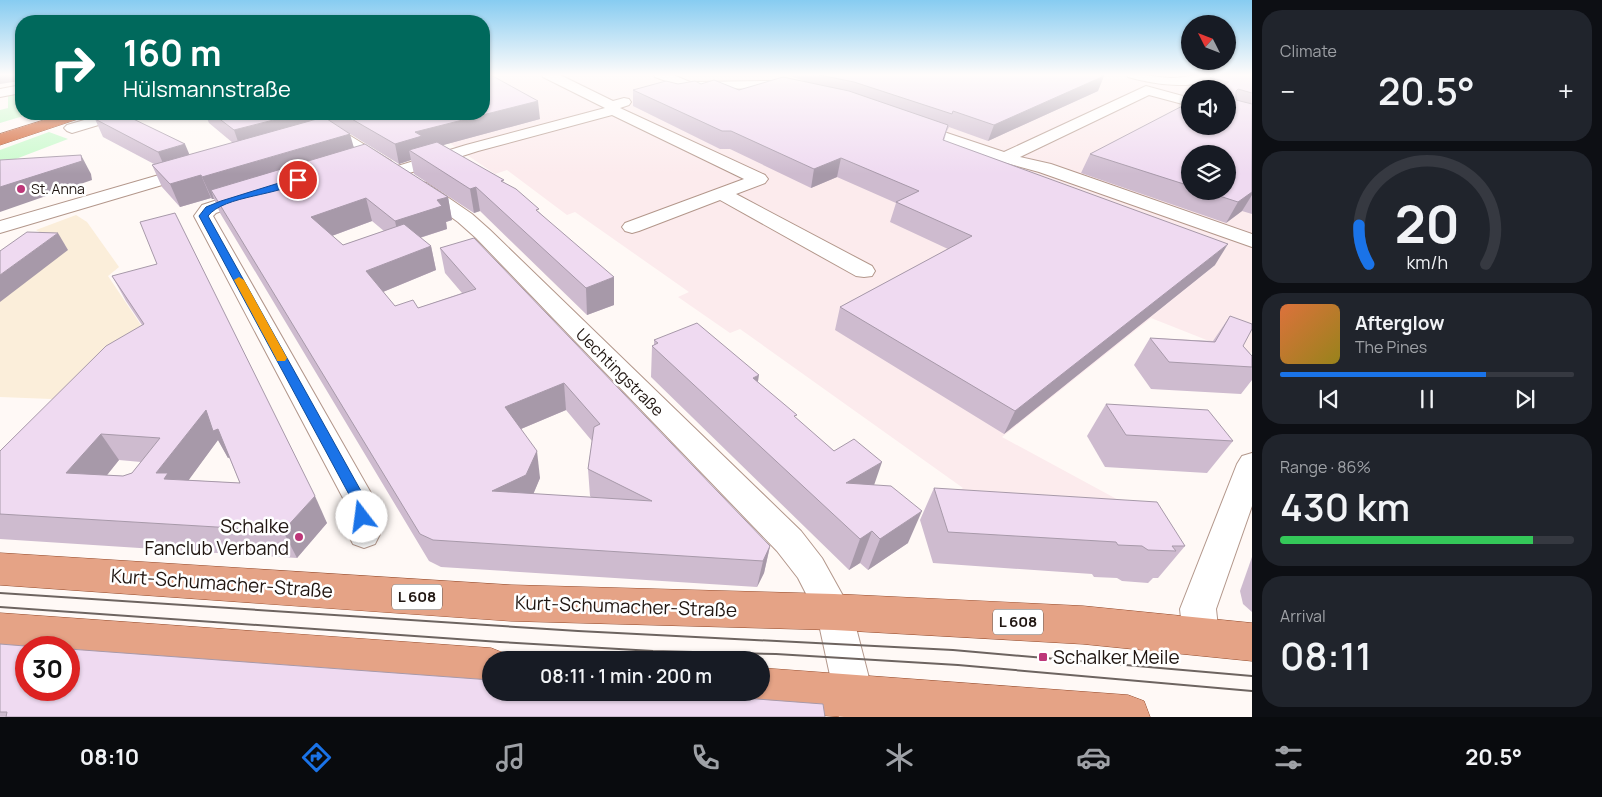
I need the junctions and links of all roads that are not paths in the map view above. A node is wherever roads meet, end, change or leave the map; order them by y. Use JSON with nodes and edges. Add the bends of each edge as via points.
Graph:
{"nodes":[{"id":1,"x":1107,"y":107,"type":"edge"},
{"id":2,"x":612,"y":108,"type":"joint"},
{"id":3,"x":895,"y":119,"type":"edge"},
{"id":4,"x":31,"y":120,"type":"edge"},
{"id":5,"x":310,"y":120,"type":"edge"},
{"id":6,"x":75,"y":121,"type":"edge"},
{"id":7,"x":0,"y":130,"type":"edge"},
{"id":8,"x":0,"y":140,"type":"edge"},
{"id":9,"x":1005,"y":158,"type":"junction"},
{"id":10,"x":385,"y":164,"type":"junction"},
{"id":11,"x":210,"y":165,"type":"edge"},
{"id":12,"x":345,"y":166,"type":"edge"},
{"id":13,"x":270,"y":189,"type":"edge"},
{"id":14,"x":721,"y":193,"type":"junction"},
{"id":15,"x":0,"y":227,"type":"edge"},
{"id":16,"x":632,"y":227,"type":"dead end"},
{"id":17,"x":1252,"y":241,"type":"edge"},
{"id":18,"x":864,"y":271,"type":"dead end"},
{"id":19,"x":1252,"y":464,"type":"edge"},
{"id":20,"x":364,"y":534,"type":"dead end"},
{"id":21,"x":0,"y":569,"type":"edge"},
{"id":22,"x":834,"y":612,"type":"junction"},
{"id":23,"x":0,"y":632,"type":"edge"},
{"id":24,"x":1201,"y":636,"type":"junction"},
{"id":25,"x":1252,"y":642,"type":"edge"},
{"id":26,"x":482,"y":667,"type":"edge"},
{"id":27,"x":770,"y":691,"type":"edge"},
{"id":28,"x":856,"y":707,"type":"edge"},
{"id":29,"x":1128,"y":717,"type":"edge"}],
"edges":[{"from":1,"to":9,"type":"street"},
{"from":2,"to":10,"type":"street","via":[[472,148]]},
{"from":2,"to":14,"type":"street","via":[[759,179]]},
{"from":3,"to":9,"type":"street"},
{"from":4,"to":7,"type":"highway"},
{"from":5,"to":10,"type":"street","name":"Uechtingstraße","via":[[323,134]]},
{"from":6,"to":8,"type":"highway"},
{"from":9,"to":17,"type":"street","via":[[1045,168]]},
{"from":10,"to":12,"type":"street"},
{"from":10,"to":22,"type":"street","name":"Uechtingstraße","via":[[439,198],[483,234],[789,541],[810,568]]},
{"from":11,"to":15,"type":"street"},
{"from":13,"to":20,"type":"street","via":[[209,209],[203,216],[359,500]]},
{"from":14,"to":16,"type":"street"},
{"from":14,"to":18,"type":"street"},
{"from":19,"to":24,"type":"street","via":[[1198,609]]},
{"from":21,"to":22,"type":"main road","name":"Kurt-Schumacher-Straße","number":"L 608","via":[[511,603]]},
{"from":22,"to":24,"type":"main road","name":"Kurt-Schumacher-Straße","number":"L 608","via":[[1083,625]]},
{"from":22,"to":28,"type":"street","name":"Uechtingstraße"},
{"from":23,"to":26,"type":"main road"},
{"from":24,"to":25,"type":"main road","name":"Kurt-Schumacher-Straße","number":"L 608"},
{"from":27,"to":28,"type":"main road"},
{"from":28,"to":29,"type":"main road"}]}
